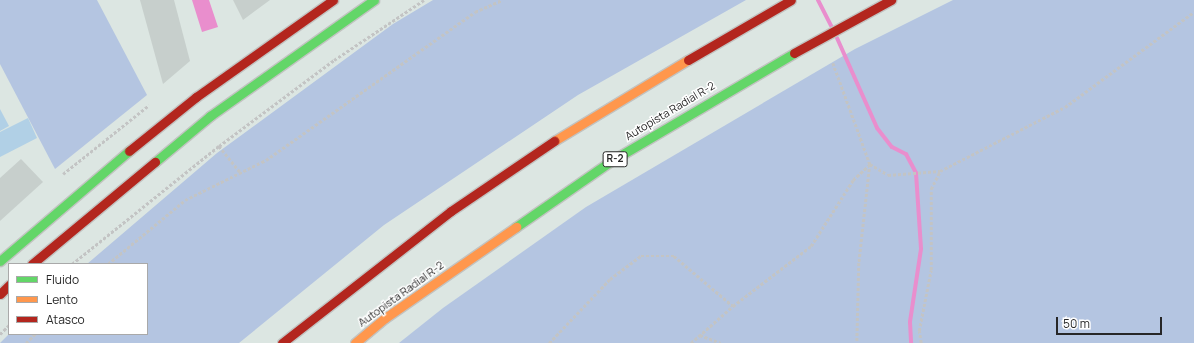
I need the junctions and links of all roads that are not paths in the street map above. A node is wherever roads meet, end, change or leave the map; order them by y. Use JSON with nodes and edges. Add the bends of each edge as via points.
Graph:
{"nodes":[{"id":1,"x":332,"y":0,"type":"edge"},
{"id":2,"x":374,"y":0,"type":"edge"},
{"id":3,"x":791,"y":0,"type":"edge"},
{"id":4,"x":891,"y":0,"type":"edge"},
{"id":5,"x":0,"y":261,"type":"edge"},
{"id":6,"x":33,"y":263,"type":"edge"},
{"id":7,"x":8,"y":286,"type":"edge"},
{"id":8,"x":0,"y":294,"type":"edge"},
{"id":9,"x":282,"y":343,"type":"edge"},
{"id":10,"x":355,"y":343,"type":"edge"}],
"edges":[{"from":1,"to":5,"type":"main road","via":[[196,97],[72,197]]},
{"from":2,"to":6,"type":"main road","via":[[210,116]]},
{"from":3,"to":9,"type":"main road","via":[[539,151],[451,211]]},
{"from":4,"to":10,"type":"main road","name":"Autopista Radial R-2","number":"R-2","via":[[745,80],[611,161],[385,318]]},
{"from":7,"to":8,"type":"main road"}]}
